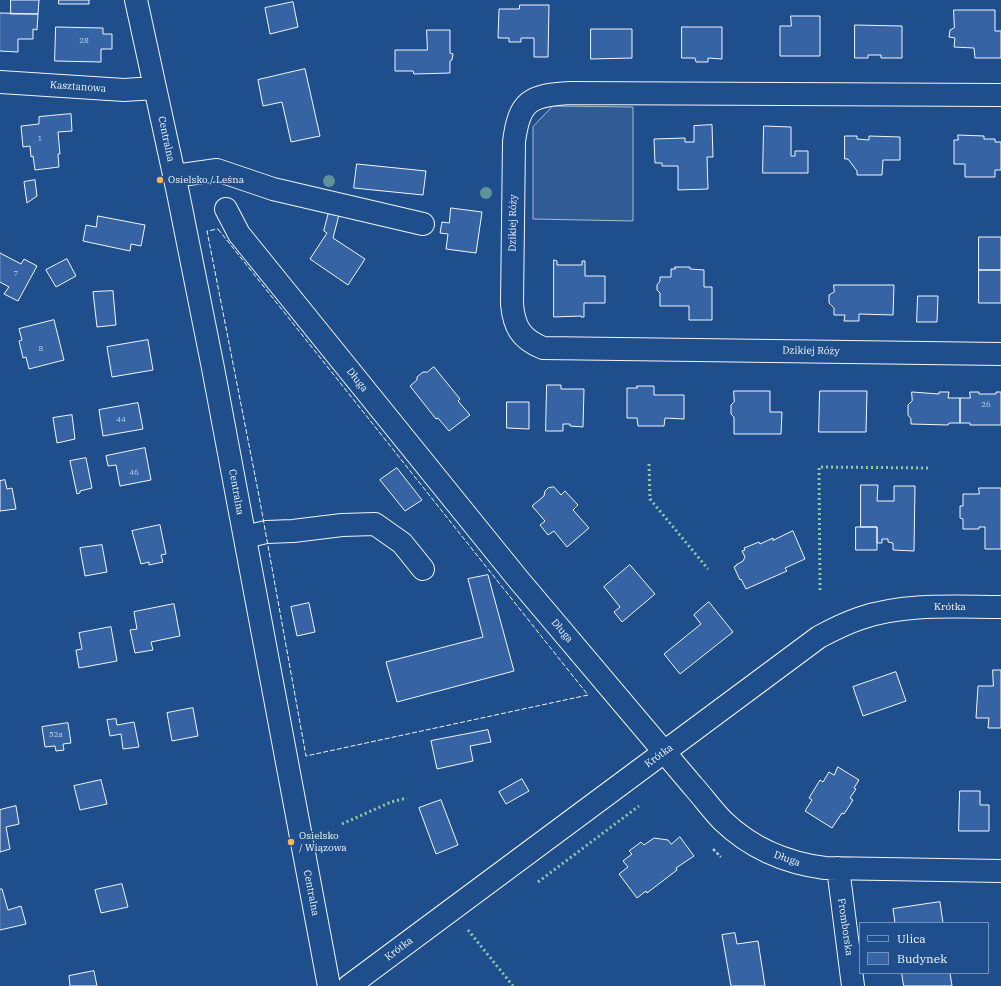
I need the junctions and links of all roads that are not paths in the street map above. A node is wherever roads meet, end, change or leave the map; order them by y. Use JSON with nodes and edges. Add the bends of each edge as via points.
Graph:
{"nodes":[{"id":1,"x":136,"y":0,"type":"edge"},
{"id":2,"x":0,"y":82,"type":"edge"},
{"id":3,"x":155,"y":88,"type":"junction"},
{"id":4,"x":1001,"y":95,"type":"edge"},
{"id":5,"x":174,"y":176,"type":"junction"},
{"id":6,"x":226,"y":209,"type":"dead end"},
{"id":7,"x":423,"y":224,"type":"dead end"},
{"id":8,"x":1001,"y":354,"type":"edge"},
{"id":9,"x":245,"y":537,"type":"junction"},
{"id":10,"x":423,"y":569,"type":"dead end"},
{"id":11,"x":1001,"y":607,"type":"edge"},
{"id":12,"x":664,"y":752,"type":"junction"},
{"id":13,"x":838,"y":868,"type":"junction"},
{"id":14,"x":1001,"y":871,"type":"edge"},
{"id":15,"x":329,"y":986,"type":"edge"},
{"id":16,"x":348,"y":986,"type":"edge"},
{"id":17,"x":853,"y":986,"type":"edge"}],
"edges":[{"from":1,"to":3,"type":"street","name":"Centralna"},
{"from":2,"to":3,"type":"street","name":"Kasztanowa","via":[[124,90]]},
{"from":3,"to":5,"type":"street","name":"Centralna"},
{"from":4,"to":8,"type":"street","name":"Dzikiej Róży","via":[[570,92],[540,96],[531,100],[520,115],[516,126],[512,304],[513,318],[522,335],[528,342],[543,348]]},
{"from":5,"to":7,"type":"street","via":[[217,170],[273,189]]},
{"from":5,"to":9,"type":"street","name":"Centralna"},
{"from":6,"to":12,"type":"street","name":"Długa","via":[[239,234],[518,579]]},
{"from":9,"to":10,"type":"street","via":[[266,532],[374,524],[402,543]]},
{"from":9,"to":15,"type":"street","name":"Centralna"},
{"from":11,"to":12,"type":"street","name":"Krótka","via":[[906,608],[847,623],[819,637]]},
{"from":12,"to":13,"type":"street","name":"Długa","via":[[722,820],[748,841],[793,862]]},
{"from":12,"to":16,"type":"street","name":"Krótka"},
{"from":13,"to":14,"type":"street","name":"Długa"},
{"from":13,"to":17,"type":"street","name":"Fromborska"}]}
